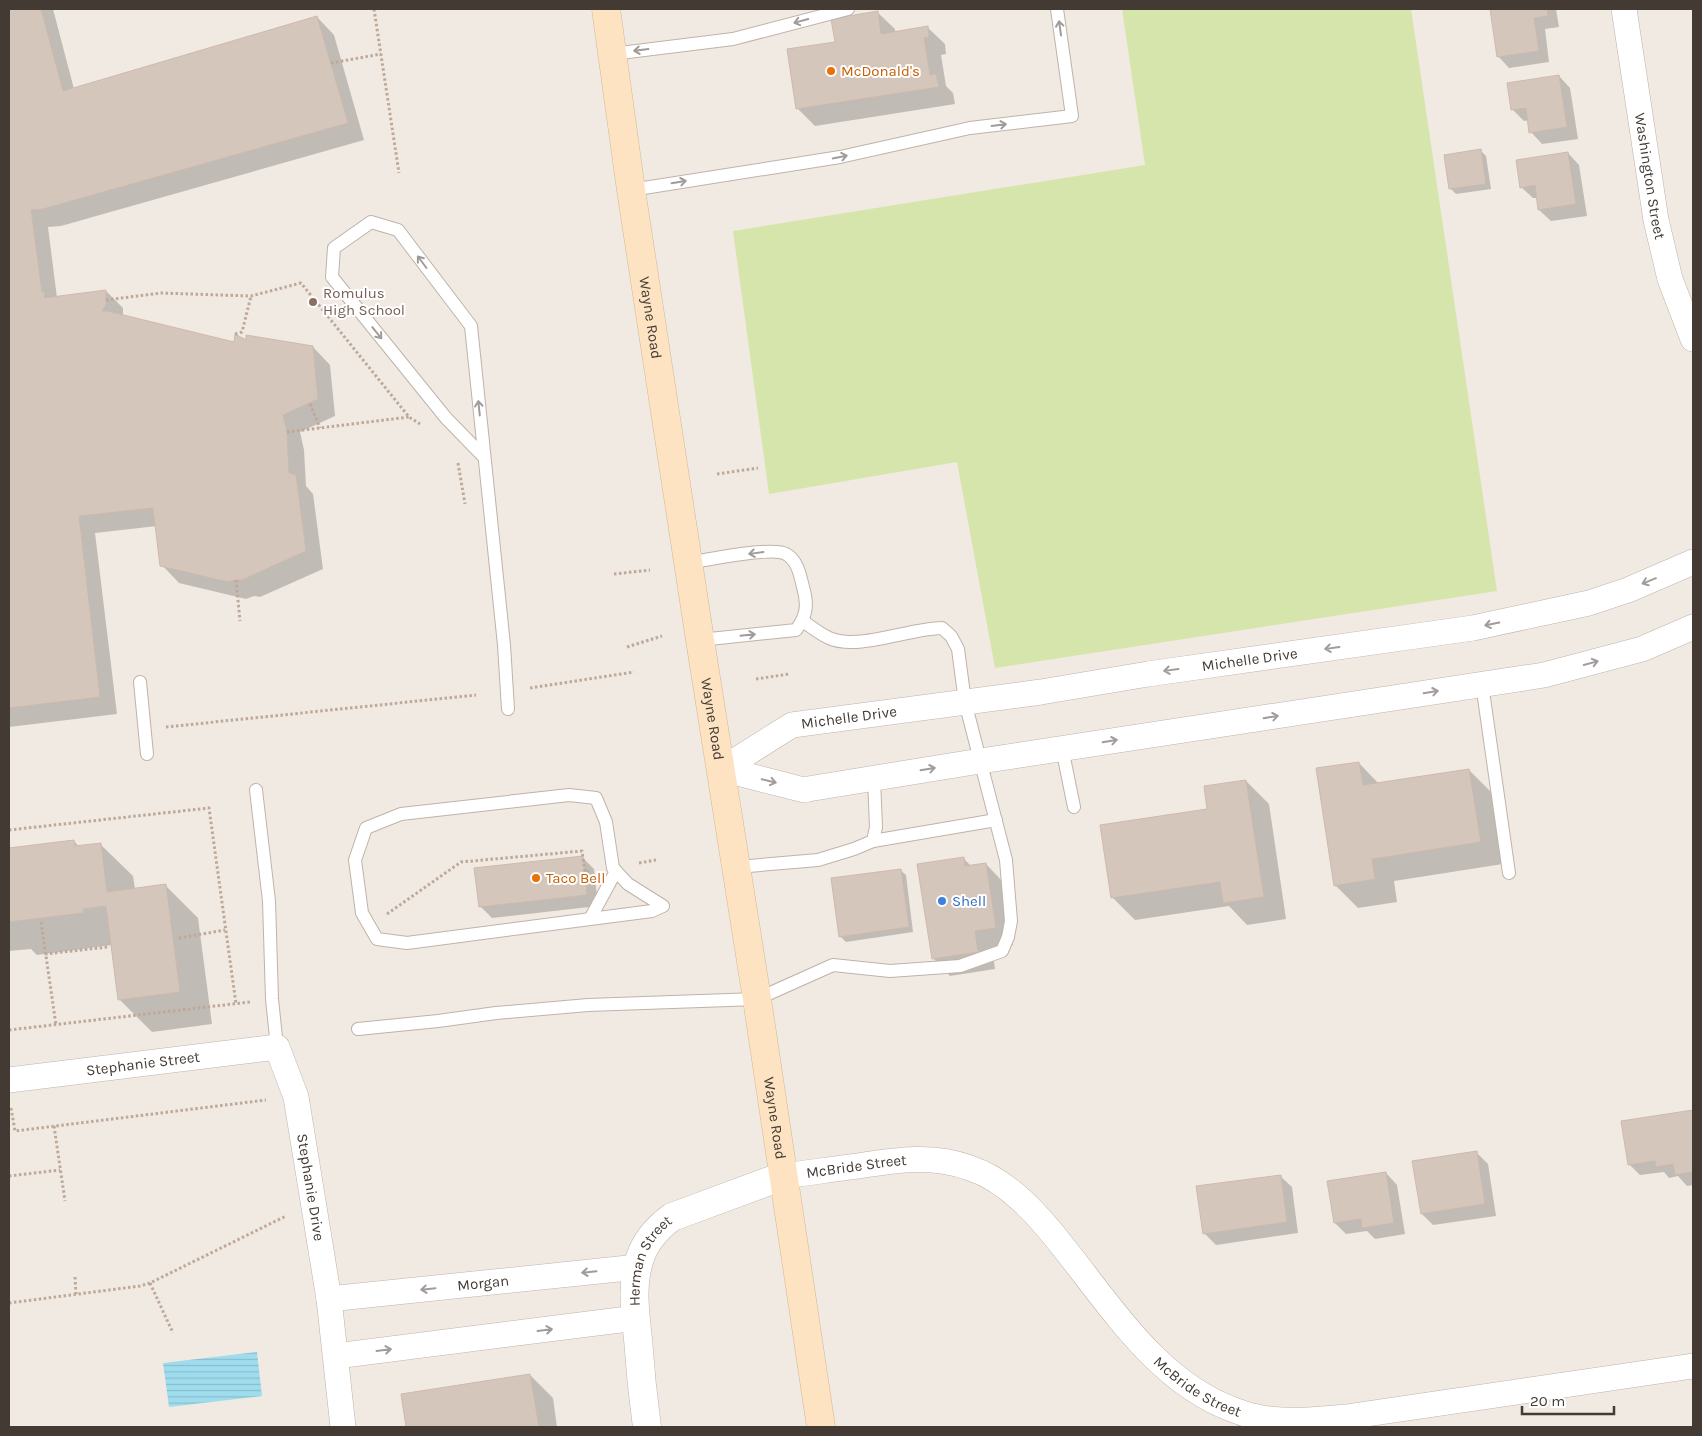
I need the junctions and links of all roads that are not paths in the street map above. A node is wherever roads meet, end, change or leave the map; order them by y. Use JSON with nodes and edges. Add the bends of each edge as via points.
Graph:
{"nodes":[{"id":1,"x":606,"y":9,"type":"edge"},
{"id":2,"x":848,"y":9,"type":"edge"},
{"id":3,"x":1057,"y":9,"type":"edge"},
{"id":4,"x":1624,"y":9,"type":"edge"},
{"id":5,"x":612,"y":54,"type":"junction"},
{"id":6,"x":631,"y":190,"type":"junction"},
{"id":7,"x":1693,"y":339,"type":"edge"},
{"id":8,"x":484,"y":456,"type":"junction"},
{"id":9,"x":688,"y":562,"type":"junction"},
{"id":10,"x":1693,"y":562,"type":"edge"},
{"id":11,"x":803,"y":621,"type":"junction"},
{"id":12,"x":1693,"y":627,"type":"edge"},
{"id":13,"x":700,"y":640,"type":"junction"},
{"id":14,"x":140,"y":682,"type":"dead end"},
{"id":15,"x":1482,"y":684,"type":"junction"},
{"id":16,"x":965,"y":702,"type":"junction"},
{"id":17,"x":508,"y":709,"type":"dead end"},
{"id":18,"x":1062,"y":748,"type":"junction"},
{"id":19,"x":147,"y":754,"type":"dead end"},
{"id":20,"x":982,"y":762,"type":"junction"},
{"id":21,"x":722,"y":769,"type":"junction"},
{"id":22,"x":874,"y":778,"type":"junction"},
{"id":23,"x":256,"y":790,"type":"dead end"},
{"id":24,"x":1074,"y":807,"type":"dead end"},
{"id":25,"x":996,"y":820,"type":"junction"},
{"id":26,"x":873,"y":840,"type":"junction"},
{"id":27,"x":737,"y":867,"type":"junction"},
{"id":28,"x":616,"y":870,"type":"junction"},
{"id":29,"x":1509,"y":873,"type":"dead end"},
{"id":30,"x":590,"y":919,"type":"junction"},
{"id":31,"x":758,"y":999,"type":"junction"},
{"id":32,"x":358,"y":1029,"type":"dead end"},
{"id":33,"x":277,"y":1047,"type":"junction"},
{"id":34,"x":10,"y":1092,"type":"edge"},
{"id":35,"x":783,"y":1176,"type":"junction"},
{"id":36,"x":638,"y":1267,"type":"junction"},
{"id":37,"x":329,"y":1299,"type":"junction"},
{"id":38,"x":636,"y":1318,"type":"junction"},
{"id":39,"x":336,"y":1356,"type":"junction"},
{"id":40,"x":1693,"y":1366,"type":"edge"},
{"id":41,"x":343,"y":1427,"type":"edge"},
{"id":42,"x":647,"y":1427,"type":"edge"},
{"id":43,"x":821,"y":1427,"type":"edge"}],
"edges":[{"from":1,"to":5,"type":"main road","name":"Wayne Road"},
{"from":2,"to":5,"type":"lane","one_way":true,"via":[[733,39]]},
{"from":6,"to":3,"type":"lane","one_way":true,"via":[[840,157],[970,128],[1072,116]]},
{"from":4,"to":7,"type":"street","name":"Washington Street","via":[[1656,220],[1670,279]]},
{"from":5,"to":6,"type":"main road","name":"Wayne Road"},
{"from":6,"to":9,"type":"main road","name":"Wayne Road"},
{"from":8,"to":8,"type":"lane","one_way":true,"via":[[471,326],[398,230],[371,222],[334,248],[332,276],[446,418]]},
{"from":8,"to":17,"type":"lane"},
{"from":11,"to":9,"type":"lane","one_way":true,"via":[[806,610],[798,566],[785,553],[770,551]]},
{"from":9,"to":13,"type":"main road","name":"Wayne Road"},
{"from":10,"to":16,"type":"street","name":"Michelle Drive","one_way":true,"via":[[1589,603],[1473,628]]},
{"from":13,"to":11,"type":"lane","one_way":true,"via":[[796,630]]},
{"from":11,"to":16,"type":"lane","via":[[831,639],[846,642],[942,628],[951,636],[958,650]]},
{"from":15,"to":12,"type":"street","one_way":true,"via":[[1544,675],[1642,649]]},
{"from":13,"to":21,"type":"main road","name":"Wayne Road"},
{"from":14,"to":19,"type":"lane"},
{"from":18,"to":15,"type":"street","one_way":true},
{"from":15,"to":29,"type":"lane"},
{"from":16,"to":20,"type":"lane"},
{"from":16,"to":21,"type":"street","name":"Michelle Drive","via":[[792,725]]},
{"from":18,"to":20,"type":"street"},
{"from":18,"to":24,"type":"lane"},
{"from":22,"to":20,"type":"street","one_way":true},
{"from":20,"to":25,"type":"lane"},
{"from":21,"to":22,"type":"street","one_way":true,"via":[[804,790]]},
{"from":21,"to":27,"type":"main road","name":"Wayne Road"},
{"from":22,"to":26,"type":"lane","via":[[876,827]]},
{"from":23,"to":33,"type":"lane","via":[[269,901]]},
{"from":25,"to":26,"type":"lane"},
{"from":25,"to":31,"type":"lane","via":[[1006,860],[1011,921],[1002,951],[960,966],[890,971],[833,965]]},
{"from":26,"to":27,"type":"lane","via":[[818,860]]},
{"from":27,"to":31,"type":"main road","name":"Wayne Road"},
{"from":28,"to":30,"type":"lane"},
{"from":28,"to":30,"type":"lane","via":[[628,884],[663,906],[652,911]]},
{"from":28,"to":30,"type":"lane","via":[[613,868],[606,822],[596,798],[569,795],[401,814],[366,828],[355,860],[362,913],[377,939],[407,943]]},
{"from":31,"to":32,"type":"lane","via":[[496,1012]]},
{"from":31,"to":35,"type":"main road","name":"Wayne Road"},
{"from":33,"to":34,"type":"street","name":"Stephanie Street"},
{"from":33,"to":37,"type":"street","name":"Stephanie Drive","via":[[296,1097]]},
{"from":35,"to":36,"type":"street","name":"Herman Street","via":[[672,1217],[649,1239]]},
{"from":35,"to":40,"type":"street","name":"McBride Street","via":[[909,1159],[942,1160],[994,1179],[1050,1229],[1137,1339],[1169,1372],[1217,1404],[1252,1416],[1307,1420],[1346,1416]]},
{"from":35,"to":43,"type":"main road","name":"Wayne Road"},
{"from":36,"to":37,"type":"street","name":"Morgan","one_way":true},
{"from":36,"to":38,"type":"street","name":"Herman Street","via":[[634,1297]]},
{"from":37,"to":39,"type":"street","name":"Stephanie Drive"},
{"from":39,"to":38,"type":"street","one_way":true},
{"from":38,"to":42,"type":"street","name":"Herman Street"},
{"from":39,"to":41,"type":"street","name":"Stephanie Drive"}]}
